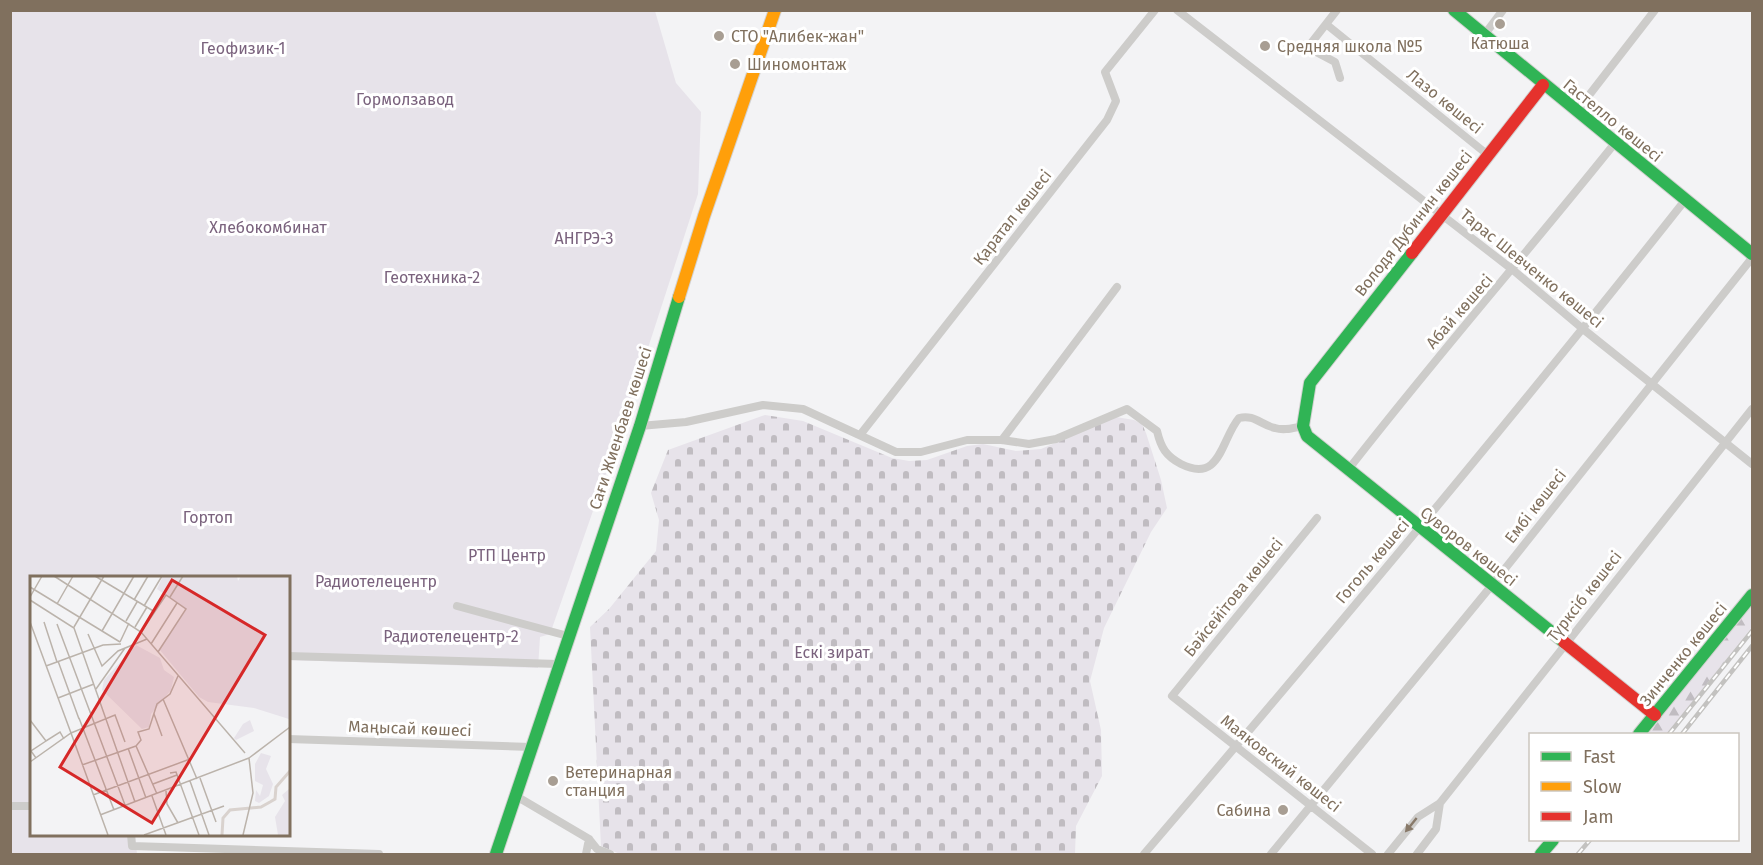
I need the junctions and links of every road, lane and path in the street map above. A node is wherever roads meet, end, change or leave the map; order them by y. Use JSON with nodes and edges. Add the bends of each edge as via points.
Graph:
{"nodes":[{"id":1,"x":775,"y":10,"type":"edge"},
{"id":2,"x":1155,"y":10,"type":"edge"},
{"id":3,"x":1176,"y":10,"type":"edge"},
{"id":4,"x":1337,"y":10,"type":"edge"},
{"id":5,"x":1454,"y":10,"type":"edge"},
{"id":6,"x":1503,"y":10,"type":"edge"},
{"id":7,"x":1655,"y":10,"type":"edge"},
{"id":8,"x":1326,"y":24,"type":"junction"},
{"id":9,"x":1485,"y":34,"type":"junction"},
{"id":10,"x":1340,"y":78,"type":"dead end"},
{"id":11,"x":1543,"y":85,"type":"junction"},
{"id":12,"x":1576,"y":112,"type":"junction"},
{"id":13,"x":1615,"y":143,"type":"junction"},
{"id":14,"x":1488,"y":155,"type":"junction"},
{"id":15,"x":1686,"y":200,"type":"junction"},
{"id":16,"x":1441,"y":215,"type":"junction"},
{"id":17,"x":1752,"y":256,"type":"edge"},
{"id":18,"x":1513,"y":270,"type":"junction"},
{"id":19,"x":1117,"y":286,"type":"dead end"},
{"id":20,"x":1583,"y":330,"type":"junction"},
{"id":21,"x":1651,"y":383,"type":"junction"},
{"id":22,"x":1752,"y":409,"type":"edge"},
{"id":23,"x":640,"y":426,"type":"junction"},
{"id":24,"x":1303,"y":426,"type":"junction"},
{"id":25,"x":860,"y":435,"type":"junction"},
{"id":26,"x":1002,"y":440,"type":"junction"},
{"id":27,"x":1726,"y":441,"type":"junction"},
{"id":28,"x":1752,"y":464,"type":"edge"},
{"id":29,"x":1348,"y":470,"type":"junction"},
{"id":30,"x":1317,"y":518,"type":"dead end"},
{"id":31,"x":1419,"y":528,"type":"junction"},
{"id":32,"x":1492,"y":585,"type":"junction"},
{"id":33,"x":1752,"y":595,"type":"edge"},
{"id":34,"x":457,"y":606,"type":"dead end"},
{"id":35,"x":568,"y":636,"type":"junction"},
{"id":36,"x":1565,"y":644,"type":"junction"},
{"id":37,"x":290,"y":656,"type":"edge"},
{"id":38,"x":558,"y":664,"type":"junction"},
{"id":39,"x":1172,"y":696,"type":"joint"},
{"id":40,"x":1655,"y":715,"type":"junction"},
{"id":41,"x":1641,"y":733,"type":"edge"},
{"id":42,"x":290,"y":739,"type":"edge"},
{"id":43,"x":531,"y":747,"type":"junction"},
{"id":44,"x":1236,"y":747,"type":"junction"},
{"id":45,"x":516,"y":796,"type":"junction"},
{"id":46,"x":1440,"y":802,"type":"junction"},
{"id":47,"x":10,"y":806,"type":"edge"},
{"id":48,"x":30,"y":806,"type":"edge"},
{"id":49,"x":1311,"y":806,"type":"junction"},
{"id":50,"x":131,"y":835,"type":"edge"},
{"id":51,"x":589,"y":839,"type":"junction"},
{"id":52,"x":1552,"y":841,"type":"edge"},
{"id":53,"x":298,"y":852,"type":"edge"},
{"id":54,"x":379,"y":855,"type":"edge"},
{"id":55,"x":495,"y":855,"type":"edge"},
{"id":56,"x":586,"y":855,"type":"edge"},
{"id":57,"x":610,"y":855,"type":"edge"},
{"id":58,"x":1144,"y":855,"type":"edge"},
{"id":59,"x":1271,"y":855,"type":"edge"},
{"id":60,"x":1372,"y":855,"type":"edge"},
{"id":61,"x":1388,"y":855,"type":"edge"},
{"id":62,"x":1417,"y":855,"type":"edge"},
{"id":63,"x":1541,"y":855,"type":"edge"}],
"edges":[{"from":1,"to":23,"type":"street","name":"Сағи Жиенбаев көшесі","via":[[704,216]]},
{"from":2,"to":25,"type":"street","name":"Қаратал көшесі","via":[[1105,72],[1116,101],[1107,120]]},
{"from":3,"to":16,"type":"street","name":"Тарас Шевченко көшесі"},
{"from":4,"to":8,"type":"street"},
{"from":5,"to":9,"type":"street","name":"Гастелло көшесі"},
{"from":6,"to":9,"type":"street"},
{"from":7,"to":12,"type":"street"},
{"from":8,"to":10,"type":"street","via":[[1312,42],[1318,53],[1335,62]]},
{"from":8,"to":14,"type":"street","name":"Лазо көшесі"},
{"from":9,"to":11,"type":"street","name":"Гастелло көшесі"},
{"from":11,"to":12,"type":"street","name":"Гастелло көшесі"},
{"from":11,"to":14,"type":"street","name":"Володя Дубинин көшесі"},
{"from":12,"to":13,"type":"street","name":"Гастелло көшесі"},
{"from":13,"to":15,"type":"street","name":"Гастелло көшесі"},
{"from":13,"to":18,"type":"street","name":"Абай көшесі"},
{"from":14,"to":16,"type":"street","name":"Володя Дубинин көшесі"},
{"from":15,"to":17,"type":"street","name":"Гастелло көшесі"},
{"from":15,"to":20,"type":"street","name":"Гоголь көшесі"},
{"from":16,"to":18,"type":"street","name":"Тарас Шевченко көшесі"},
{"from":16,"to":24,"type":"street","name":"Володя Дубинин көшесі","via":[[1310,383]]},
{"from":17,"to":21,"type":"street","name":"Ембі көшесі"},
{"from":18,"to":20,"type":"street","name":"Тарас Шевченко көшесі"},
{"from":18,"to":29,"type":"street","name":"Абай көшесі"},
{"from":19,"to":26,"type":"street"},
{"from":20,"to":21,"type":"street","name":"Тарас Шевченко көшесі"},
{"from":20,"to":31,"type":"street","name":"Гоголь көшесі"},
{"from":21,"to":27,"type":"street","name":"Тарас Шевченко көшесі"},
{"from":21,"to":32,"type":"street","name":"Ембі көшесі"},
{"from":22,"to":27,"type":"street","name":"Түрксіб көшесі"},
{"from":23,"to":25,"type":"street","via":[[686,422],[763,405],[803,409]]},
{"from":23,"to":35,"type":"street","name":"Сағи Жиенбаев көшесі"},
{"from":24,"to":26,"type":"street","via":[[1284,430],[1254,417],[1239,418],[1214,463],[1197,469],[1168,456],[1160,446],[1157,431],[1126,409],[1056,439],[1029,444]]},
{"from":24,"to":29,"type":"street","name":"Суворов көшесі","via":[[1307,436]]},
{"from":25,"to":26,"type":"street","via":[[896,452],[921,452],[967,440]]},
{"from":27,"to":28,"type":"street","name":"Тарас Шевченко көшесі"},
{"from":27,"to":36,"type":"street","name":"Түрксіб көшесі"},
{"from":29,"to":31,"type":"street","name":"Суворов көшесі"},
{"from":30,"to":39,"type":"street","name":"Бәйсейітова көшесі"},
{"from":31,"to":32,"type":"street","name":"Суворов көшесі"},
{"from":31,"to":44,"type":"street","name":"Гоголь көшесі"},
{"from":32,"to":36,"type":"street","name":"Суворов көшесі"},
{"from":32,"to":49,"type":"street","name":"Ембі көшесі"},
{"from":33,"to":40,"type":"street","name":"Зинченко көшесі"},
{"from":34,"to":35,"type":"street"},
{"from":35,"to":38,"type":"street","name":"Сағи Жиенбаев көшесі"},
{"from":36,"to":40,"type":"street","name":"Суворов көшесі"},
{"from":36,"to":46,"type":"street","name":"Түрксіб көшесі"},
{"from":37,"to":38,"type":"street"},
{"from":38,"to":43,"type":"street","name":"Сағи Жиенбаев көшесі"},
{"from":39,"to":44,"type":"street","name":"Маяковский көшесі"},
{"from":40,"to":41,"type":"street","name":"Зинченко көшесі"},
{"from":42,"to":43,"type":"street","name":"Маңысай көшесі"},
{"from":43,"to":45,"type":"street","name":"Сағи Жиенбаев көшесі"},
{"from":44,"to":49,"type":"street","name":"Маяковский көшесі"},
{"from":44,"to":58,"type":"street","name":"Гоголь көшесі"},
{"from":45,"to":51,"type":"street"},
{"from":45,"to":55,"type":"street","name":"Сағи Жиенбаев көшесі"},
{"from":46,"to":61,"type":"street","name":"Түрксіб көшесі","one_way":true,"via":[[1418,817]]},
{"from":46,"to":62,"type":"street","name":"Түрксіб көшесі","via":[[1436,829]]},
{"from":47,"to":48,"type":"street"},
{"from":49,"to":59,"type":"street","name":"Ембі көшесі"},
{"from":49,"to":60,"type":"street","name":"Маяковский көшесі"},
{"from":50,"to":53,"type":"street","via":[[132,846]]},
{"from":51,"to":56,"type":"street"},
{"from":51,"to":57,"type":"street","via":[[597,849]]},
{"from":52,"to":63,"type":"street"},
{"from":53,"to":54,"type":"street"}]}
